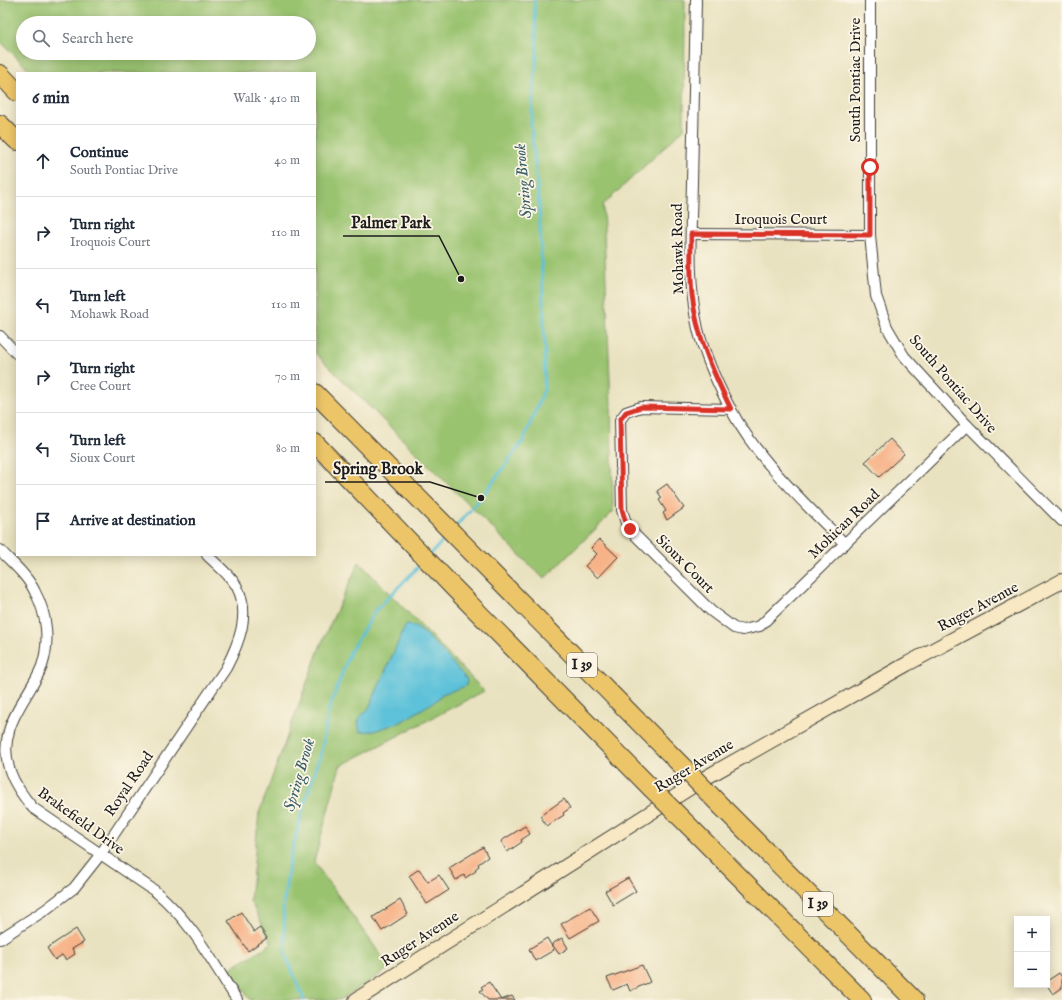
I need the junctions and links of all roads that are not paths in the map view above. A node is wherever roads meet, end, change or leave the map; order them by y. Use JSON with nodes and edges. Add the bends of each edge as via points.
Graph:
{"nodes":[{"id":1,"x":696,"y":0,"type":"edge"},
{"id":2,"x":870,"y":0,"type":"edge"},
{"id":3,"x":0,"y":74,"type":"edge"},
{"id":4,"x":16,"y":91,"type":"edge"},
{"id":5,"x":0,"y":124,"type":"edge"},
{"id":6,"x":16,"y":140,"type":"edge"},
{"id":7,"x":691,"y":234,"type":"junction"},
{"id":8,"x":870,"y":235,"type":"junction"},
{"id":9,"x":1,"y":340,"type":"edge"},
{"id":10,"x":16,"y":353,"type":"edge"},
{"id":11,"x":316,"y":394,"type":"edge"},
{"id":12,"x":731,"y":409,"type":"junction"},
{"id":13,"x":967,"y":425,"type":"junction"},
{"id":14,"x":316,"y":444,"type":"edge"},
{"id":15,"x":1062,"y":521,"type":"edge"},
{"id":16,"x":845,"y":544,"type":"junction"},
{"id":17,"x":0,"y":550,"type":"edge"},
{"id":18,"x":208,"y":556,"type":"edge"},
{"id":19,"x":1062,"y":581,"type":"edge"},
{"id":20,"x":734,"y":628,"type":"joint"},
{"id":21,"x":100,"y":855,"type":"junction"},
{"id":22,"x":0,"y":939,"type":"edge"},
{"id":23,"x":237,"y":1000,"type":"edge"},
{"id":24,"x":356,"y":1000,"type":"edge"},
{"id":25,"x":862,"y":1000,"type":"edge"},
{"id":26,"x":914,"y":1000,"type":"edge"}],
"edges":[{"from":1,"to":7,"type":"street","name":"Mohawk Road"},
{"from":2,"to":8,"type":"street","name":"South Pontiac Drive"},
{"from":3,"to":4,"type":"highway"},
{"from":5,"to":6,"type":"highway"},
{"from":7,"to":8,"type":"street","name":"Iroquois Court"},
{"from":7,"to":12,"type":"street","name":"Mohawk Road","via":[[692,295],[698,329],[708,363]]},
{"from":8,"to":13,"type":"street","name":"South Pontiac Drive","via":[[876,296],[887,328],[904,356]]},
{"from":9,"to":10,"type":"street"},
{"from":11,"to":26,"type":"highway","number":"I 39","bridge":true},
{"from":12,"to":16,"type":"street","name":"Mohawk Road","via":[[764,459]]},
{"from":12,"to":20,"type":"street","name":"Sioux Court","via":[[641,407],[626,412],[620,420],[622,510],[626,523],[711,611]]},
{"from":13,"to":15,"type":"street","name":"South Pontiac Drive"},
{"from":13,"to":16,"type":"street","name":"Mohican Road"},
{"from":14,"to":25,"type":"highway","number":"I 39","bridge":true,"via":[[453,587]]},
{"from":16,"to":20,"type":"street","name":"Mohican Road","via":[[760,626],[743,630]]},
{"from":17,"to":21,"type":"street","name":"Brakefield Drive","via":[[19,569],[35,591],[44,615],[46,640],[42,665],[9,731],[6,753],[10,774],[19,792],[33,808]]},
{"from":18,"to":21,"type":"street","name":"Royal Road","via":[[237,587],[244,615],[238,646],[226,668]]},
{"from":19,"to":24,"type":"street","name":"Ruger Avenue","via":[[907,664],[705,778]]},
{"from":21,"to":22,"type":"street","name":"Royal Road","via":[[74,888],[46,910]]},
{"from":21,"to":23,"type":"street","name":"Brakefield Drive","via":[[155,891],[185,920]]}]}
